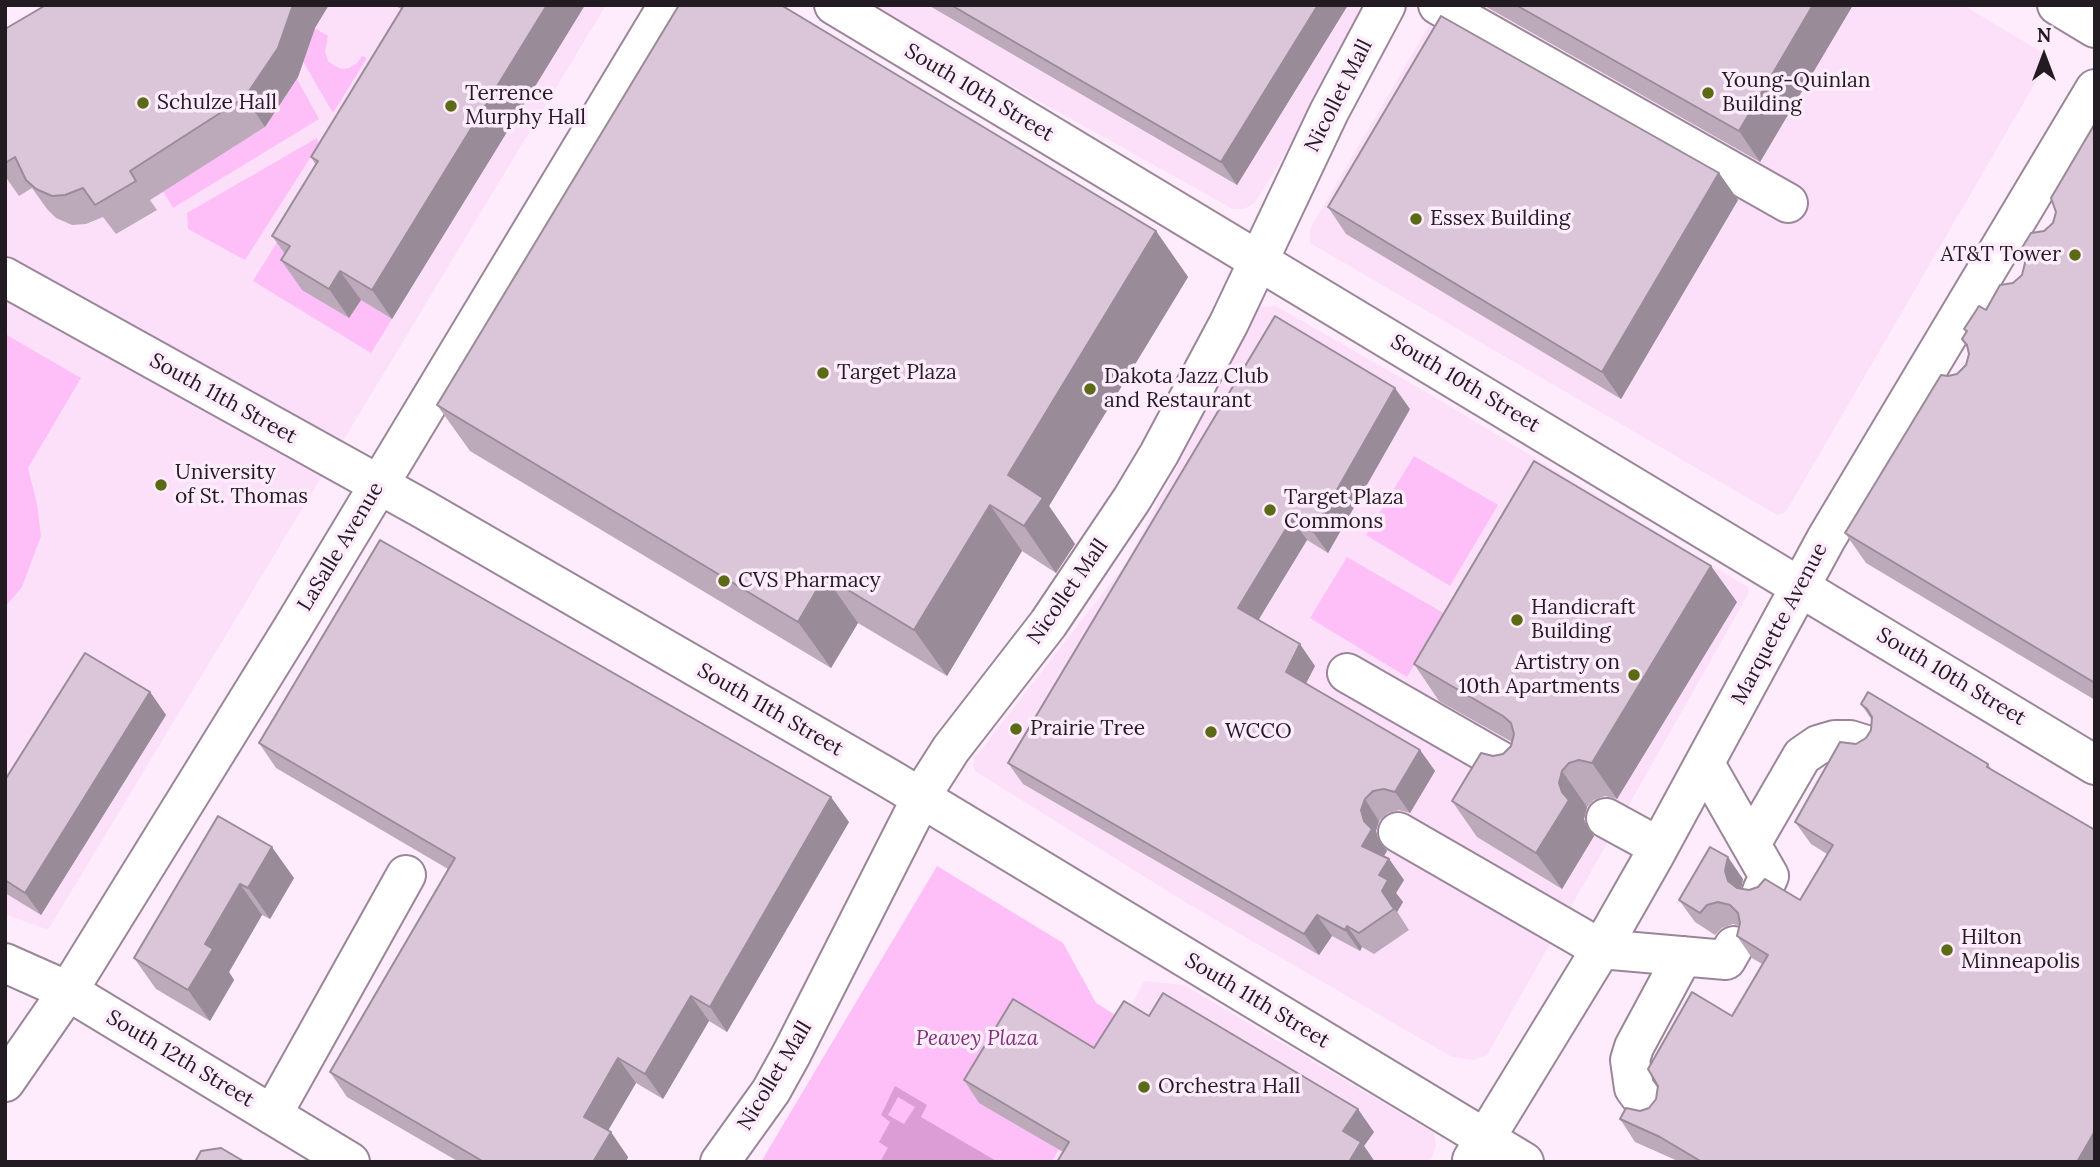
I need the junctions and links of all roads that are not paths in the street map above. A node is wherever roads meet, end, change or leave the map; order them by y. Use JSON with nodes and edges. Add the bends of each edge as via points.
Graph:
{"nodes":[{"id":1,"x":668,"y":5,"type":"edge"},
{"id":2,"x":834,"y":5,"type":"edge"},
{"id":3,"x":1386,"y":5,"type":"edge"},
{"id":4,"x":1438,"y":5,"type":"edge"},
{"id":5,"x":2057,"y":5,"type":"edge"},
{"id":6,"x":2095,"y":28,"type":"edge"},
{"id":7,"x":2095,"y":89,"type":"edge"},
{"id":8,"x":1788,"y":203,"type":"dead end"},
{"id":9,"x":1259,"y":260,"type":"junction"},
{"id":10,"x":1986,"y":271,"type":"junction"},
{"id":11,"x":5,"y":277,"type":"edge"},
{"id":12,"x":2018,"y":290,"type":"edge"},
{"id":13,"x":1932,"y":362,"type":"junction"},
{"id":14,"x":1965,"y":382,"type":"edge"},
{"id":15,"x":379,"y":485,"type":"junction"},
{"id":16,"x":1799,"y":587,"type":"junction"},
{"id":17,"x":1347,"y":673,"type":"dead end"},
{"id":18,"x":1866,"y":745,"type":"edge"},
{"id":19,"x":1705,"y":764,"type":"junction"},
{"id":20,"x":2095,"y":765,"type":"edge"},
{"id":21,"x":1518,"y":771,"type":"edge"},
{"id":22,"x":921,"y":798,"type":"junction"},
{"id":23,"x":1605,"y":818,"type":"dead end"},
{"id":24,"x":1398,"y":832,"type":"dead end"},
{"id":25,"x":1751,"y":844,"type":"junction"},
{"id":26,"x":1659,"y":847,"type":"junction"},
{"id":27,"x":406,"y":875,"type":"dead end"},
{"id":28,"x":1762,"y":891,"type":"edge"},
{"id":29,"x":1734,"y":946,"type":"dead end"},
{"id":30,"x":1601,"y":948,"type":"junction"},
{"id":31,"x":1683,"y":956,"type":"junction"},
{"id":32,"x":5,"y":963,"type":"edge"},
{"id":33,"x":68,"y":990,"type":"junction"},
{"id":34,"x":5,"y":1082,"type":"edge"},
{"id":35,"x":1652,"y":1112,"type":"edge"},
{"id":36,"x":272,"y":1115,"type":"junction"},
{"id":37,"x":1478,"y":1150,"type":"edge"},
{"id":38,"x":350,"y":1162,"type":"edge"},
{"id":39,"x":720,"y":1162,"type":"edge"},
{"id":40,"x":1524,"y":1162,"type":"edge"}],
"edges":[{"from":1,"to":15,"type":"street","name":"LaSalle Avenue"},
{"from":2,"to":9,"type":"street","name":"South 10th Street"},
{"from":3,"to":9,"type":"street","name":"Nicollet Mall"},
{"from":4,"to":8,"type":"street"},
{"from":5,"to":6,"type":"street"},
{"from":7,"to":10,"type":"street","name":"Marquette Avenue","via":[[2033,227]]},
{"from":9,"to":16,"type":"street","name":"South 10th Street"},
{"from":9,"to":22,"type":"street","name":"Nicollet Mall","via":[[1189,400],[1132,499],[1048,624],[951,749]]},
{"from":10,"to":12,"type":"street"},
{"from":10,"to":13,"type":"street","name":"Marquette Avenue"},
{"from":11,"to":15,"type":"street","name":"South 11th Street"},
{"from":13,"to":14,"type":"street"},
{"from":13,"to":16,"type":"street","name":"Marquette Avenue"},
{"from":15,"to":22,"type":"street","name":"South 11th Street"},
{"from":15,"to":33,"type":"street","name":"LaSalle Avenue"},
{"from":16,"to":19,"type":"street","name":"Marquette Avenue"},
{"from":16,"to":20,"type":"street","name":"South 10th Street"},
{"from":17,"to":21,"type":"street"},
{"from":18,"to":25,"type":"street","via":[[1835,740],[1802,756]]},
{"from":19,"to":25,"type":"street"},
{"from":19,"to":26,"type":"street","name":"Marquette Avenue"},
{"from":22,"to":37,"type":"street","name":"South 11th Street"},
{"from":22,"to":39,"type":"street","name":"Nicollet Mall","via":[[792,1053]]},
{"from":23,"to":26,"type":"street"},
{"from":24,"to":30,"type":"street"},
{"from":25,"to":28,"type":"street","via":[[1769,876]]},
{"from":26,"to":30,"type":"street","name":"Marquette Avenue"},
{"from":27,"to":36,"type":"street"},
{"from":29,"to":31,"type":"street","via":[[1726,960]]},
{"from":30,"to":31,"type":"street"},
{"from":30,"to":37,"type":"street","name":"Marquette Avenue"},
{"from":31,"to":35,"type":"street","via":[[1630,1060],[1634,1088]]},
{"from":32,"to":33,"type":"street","name":"South 12th Street"},
{"from":33,"to":34,"type":"street","name":"LaSalle Avenue"},
{"from":33,"to":36,"type":"street","name":"South 12th Street"},
{"from":36,"to":38,"type":"street","name":"South 12th Street"},
{"from":37,"to":40,"type":"street","name":"South 11th Street"}]}
